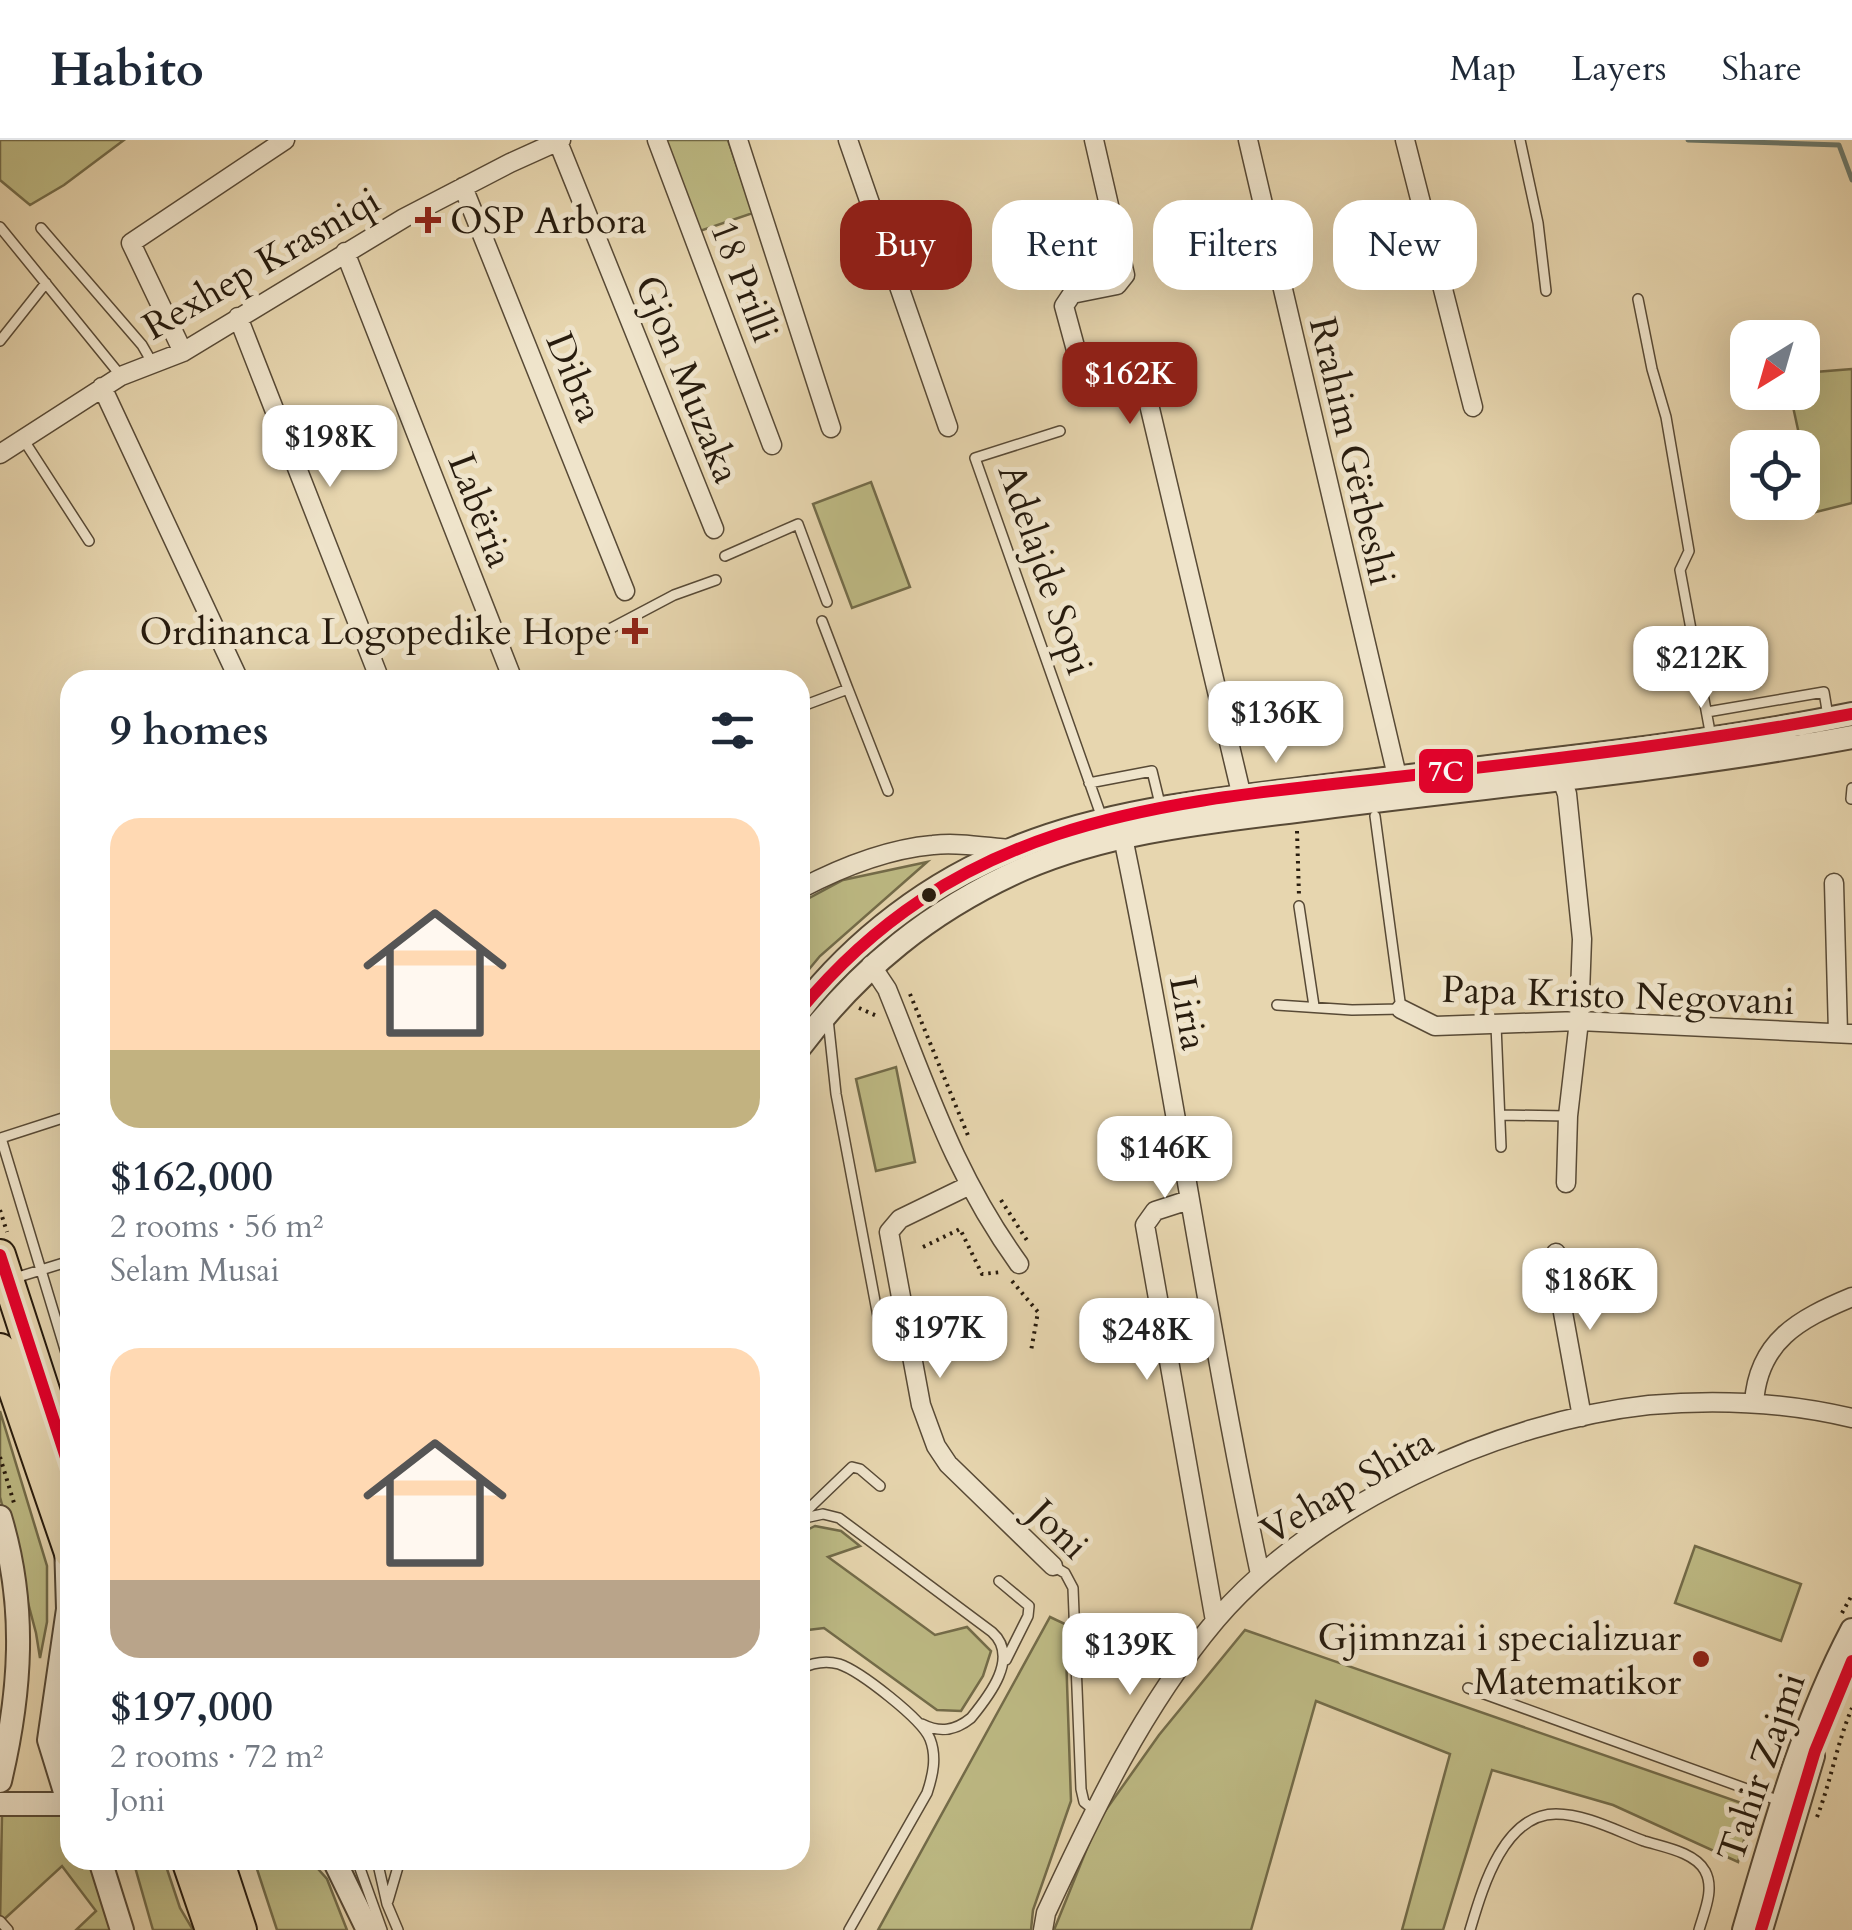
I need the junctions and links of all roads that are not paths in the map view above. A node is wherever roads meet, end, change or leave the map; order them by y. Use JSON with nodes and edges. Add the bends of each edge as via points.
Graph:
{"nodes":[{"id":1,"x":284,"y":140,"type":"edge"},
{"id":2,"x":658,"y":140,"type":"edge"},
{"id":3,"x":738,"y":140,"type":"edge"},
{"id":4,"x":848,"y":140,"type":"edge"},
{"id":5,"x":1094,"y":140,"type":"edge"},
{"id":6,"x":1248,"y":140,"type":"edge"},
{"id":7,"x":1405,"y":140,"type":"edge"},
{"id":8,"x":1520,"y":140,"type":"edge"},
{"id":9,"x":560,"y":141,"type":"edge"},
{"id":10,"x":463,"y":187,"type":"junction"},
{"id":11,"x":0,"y":227,"type":"edge"},
{"id":12,"x":40,"y":228,"type":"dead end"},
{"id":13,"x":345,"y":252,"type":"junction"},
{"id":14,"x":46,"y":283,"type":"junction"},
{"id":15,"x":1546,"y":291,"type":"dead end"},
{"id":16,"x":1638,"y":299,"type":"dead end"},
{"id":17,"x":238,"y":317,"type":"junction"},
{"id":18,"x":0,"y":341,"type":"edge"},
{"id":19,"x":183,"y":352,"type":"junction"},
{"id":20,"x":153,"y":365,"type":"junction"},
{"id":21,"x":121,"y":376,"type":"junction"},
{"id":22,"x":102,"y":387,"type":"junction"},
{"id":23,"x":1473,"y":407,"type":"dead end"},
{"id":24,"x":948,"y":427,"type":"dead end"},
{"id":25,"x":831,"y":428,"type":"dead end"},
{"id":26,"x":1060,"y":431,"type":"dead end"},
{"id":27,"x":23,"y":439,"type":"junction"},
{"id":28,"x":772,"y":445,"type":"dead end"},
{"id":29,"x":0,"y":454,"type":"edge"},
{"id":30,"x":714,"y":530,"type":"dead end"},
{"id":31,"x":89,"y":541,"type":"dead end"},
{"id":32,"x":724,"y":556,"type":"dead end"},
{"id":33,"x":716,"y":580,"type":"dead end"},
{"id":34,"x":626,"y":591,"type":"dead end"},
{"id":35,"x":827,"y":602,"type":"dead end"},
{"id":36,"x":822,"y":621,"type":"dead end"},
{"id":37,"x":586,"y":642,"type":"dead end"},
{"id":38,"x":234,"y":670,"type":"edge"},
{"id":39,"x":376,"y":670,"type":"edge"},
{"id":40,"x":509,"y":670,"type":"edge"},
{"id":41,"x":848,"y":689,"type":"junction"},
{"id":42,"x":810,"y":703,"type":"edge"},
{"id":43,"x":1706,"y":712,"type":"junction"},
{"id":44,"x":1840,"y":717,"type":"edge"},
{"id":45,"x":1710,"y":736,"type":"junction"},
{"id":46,"x":1852,"y":737,"type":"edge"},
{"id":47,"x":1397,"y":776,"type":"junction"},
{"id":48,"x":1562,"y":780,"type":"junction"},
{"id":49,"x":1089,"y":783,"type":"junction"},
{"id":50,"x":1852,"y":788,"type":"edge"},
{"id":51,"x":888,"y":791,"type":"dead end"},
{"id":52,"x":1242,"y":797,"type":"junction"},
{"id":53,"x":1851,"y":799,"type":"edge"},
{"id":54,"x":1161,"y":810,"type":"junction"},
{"id":55,"x":1376,"y":816,"type":"dead end"},
{"id":56,"x":1114,"y":825,"type":"junction"},
{"id":57,"x":1011,"y":849,"type":"junction"},
{"id":58,"x":1834,"y":882,"type":"dead end"},
{"id":59,"x":810,"y":884,"type":"edge"},
{"id":60,"x":1299,"y":906,"type":"road end"},
{"id":61,"x":902,"y":926,"type":"junction"},
{"id":62,"x":871,"y":965,"type":"junction"},
{"id":63,"x":810,"y":999,"type":"edge"},
{"id":64,"x":1277,"y":1005,"type":"dead end"},
{"id":65,"x":1314,"y":1006,"type":"junction"},
{"id":66,"x":1400,"y":1008,"type":"junction"},
{"id":67,"x":1579,"y":1021,"type":"junction"},
{"id":68,"x":828,"y":1022,"type":"junction"},
{"id":69,"x":1496,"y":1024,"type":"junction"},
{"id":70,"x":1845,"y":1034,"type":"edge"},
{"id":71,"x":810,"y":1038,"type":"edge"},
{"id":72,"x":1500,"y":1115,"type":"junction"},
{"id":73,"x":1568,"y":1116,"type":"junction"},
{"id":74,"x":60,"y":1119,"type":"edge"},
{"id":75,"x":1501,"y":1147,"type":"dead end"},
{"id":76,"x":1566,"y":1183,"type":"dead end"},
{"id":77,"x":968,"y":1186,"type":"junction"},
{"id":78,"x":1189,"y":1200,"type":"junction"},
{"id":79,"x":1556,"y":1253,"type":"dead end"},
{"id":80,"x":60,"y":1263,"type":"edge"},
{"id":81,"x":1019,"y":1264,"type":"dead end"},
{"id":82,"x":4,"y":1268,"type":"edge"},
{"id":83,"x":40,"y":1270,"type":"junction"},
{"id":84,"x":1852,"y":1297,"type":"edge"},
{"id":85,"x":904,"y":1317,"type":"junction"},
{"id":86,"x":60,"y":1334,"type":"edge"},
{"id":87,"x":0,"y":1349,"type":"edge"},
{"id":88,"x":1754,"y":1403,"type":"junction"},
{"id":89,"x":1582,"y":1417,"type":"junction"},
{"id":90,"x":1852,"y":1418,"type":"edge"},
{"id":91,"x":60,"y":1439,"type":"edge"},
{"id":92,"x":880,"y":1486,"type":"dead end"},
{"id":93,"x":810,"y":1508,"type":"edge"},
{"id":94,"x":810,"y":1516,"type":"edge"},
{"id":95,"x":0,"y":1517,"type":"edge"},
{"id":96,"x":60,"y":1525,"type":"edge"},
{"id":97,"x":1053,"y":1566,"type":"joint"},
{"id":98,"x":1260,"y":1574,"type":"junction"},
{"id":99,"x":999,"y":1581,"type":"dead end"},
{"id":100,"x":1216,"y":1621,"type":"junction"},
{"id":101,"x":1852,"y":1630,"type":"edge"},
{"id":102,"x":1852,"y":1660,"type":"edge"},
{"id":103,"x":1005,"y":1663,"type":"junction"},
{"id":104,"x":810,"y":1665,"type":"edge"},
{"id":105,"x":1468,"y":1688,"type":"dead end"},
{"id":106,"x":60,"y":1703,"type":"edge"},
{"id":107,"x":922,"y":1724,"type":"junction"},
{"id":108,"x":60,"y":1776,"type":"edge"},
{"id":109,"x":0,"y":1781,"type":"edge"},
{"id":110,"x":1782,"y":1802,"type":"junction"},
{"id":111,"x":0,"y":1804,"type":"edge"},
{"id":112,"x":60,"y":1806,"type":"edge"},
{"id":113,"x":1094,"y":1810,"type":"junction"},
{"id":114,"x":103,"y":1870,"type":"edge"},
{"id":115,"x":190,"y":1870,"type":"edge"},
{"id":116,"x":224,"y":1870,"type":"edge"},
{"id":117,"x":339,"y":1870,"type":"edge"},
{"id":118,"x":361,"y":1870,"type":"edge"},
{"id":119,"x":379,"y":1870,"type":"edge"},
{"id":120,"x":396,"y":1870,"type":"edge"},
{"id":121,"x":387,"y":1904,"type":"junction"},
{"id":122,"x":0,"y":1921,"type":"edge"},
{"id":123,"x":8,"y":1930,"type":"edge"},
{"id":124,"x":122,"y":1930,"type":"edge"},
{"id":125,"x":211,"y":1930,"type":"edge"},
{"id":126,"x":241,"y":1930,"type":"edge"},
{"id":127,"x":368,"y":1930,"type":"edge"},
{"id":128,"x":382,"y":1930,"type":"edge"},
{"id":129,"x":398,"y":1930,"type":"edge"},
{"id":130,"x":849,"y":1930,"type":"edge"},
{"id":131,"x":1043,"y":1930,"type":"edge"},
{"id":132,"x":1470,"y":1930,"type":"edge"},
{"id":133,"x":1699,"y":1930,"type":"edge"},
{"id":134,"x":1744,"y":1930,"type":"edge"},
{"id":135,"x":1761,"y":1930,"type":"edge"}],
"edges":[{"from":1,"to":19,"type":"street","via":[[131,243]]},
{"from":2,"to":28,"type":"street","name":"18 Prilli"},
{"from":3,"to":25,"type":"street"},
{"from":4,"to":24,"type":"street"},
{"from":5,"to":52,"type":"street","via":[[1124,275],[1117,285],[1072,294],[1064,306],[1083,376],[1134,368],[1144,379]]},
{"from":6,"to":47,"type":"street","name":"Rrahim Gërbeshi"},
{"from":7,"to":23,"type":"street"},
{"from":8,"to":15,"type":"lane"},
{"from":9,"to":10,"type":"street","name":"Rexhep Krasniqi"},
{"from":9,"to":30,"type":"street","name":"Gjon Muzaka"},
{"from":10,"to":13,"type":"street","name":"Rexhep Krasniqi"},
{"from":10,"to":34,"type":"street","name":"Dibra"},
{"from":11,"to":14,"type":"lane"},
{"from":12,"to":20,"type":"lane"},
{"from":13,"to":17,"type":"street","name":"Rexhep Krasniqi"},
{"from":13,"to":40,"type":"street","name":"Labëria"},
{"from":14,"to":18,"type":"lane"},
{"from":14,"to":21,"type":"lane"},
{"from":16,"to":43,"type":"lane","via":[[1689,550],[1680,570]]},
{"from":17,"to":19,"type":"street","name":"Rexhep Krasniqi"},
{"from":17,"to":39,"type":"street"},
{"from":19,"to":20,"type":"street","name":"Rexhep Krasniqi"},
{"from":20,"to":21,"type":"street","name":"Rexhep Krasniqi"},
{"from":21,"to":22,"type":"street","name":"Rexhep Krasniqi"},
{"from":22,"to":27,"type":"street","name":"Rexhep Krasniqi"},
{"from":22,"to":38,"type":"street"},
{"from":26,"to":49,"type":"lane","name":"Adelajde Sopi","via":[[975,458]]},
{"from":27,"to":29,"type":"street","name":"Rexhep Krasniqi"},
{"from":27,"to":31,"type":"lane"},
{"from":32,"to":35,"type":"lane","via":[[798,524]]},
{"from":33,"to":37,"type":"lane"},
{"from":36,"to":41,"type":"lane"},
{"from":41,"to":42,"type":"lane"},
{"from":41,"to":51,"type":"lane"},
{"from":43,"to":44,"type":"lane","via":[[1824,692]]},
{"from":43,"to":45,"type":"lane"},
{"from":44,"to":45,"type":"street"},
{"from":45,"to":47,"type":"street"},
{"from":46,"to":48,"type":"street"},
{"from":47,"to":52,"type":"street"},
{"from":48,"to":56,"type":"street"},
{"from":48,"to":67,"type":"street","via":[[1582,939]]},
{"from":49,"to":54,"type":"lane","via":[[1152,770]]},
{"from":49,"to":56,"type":"lane","name":"Adelajde Sopi"},
{"from":50,"to":53,"type":"lane"},
{"from":52,"to":54,"type":"street"},
{"from":54,"to":56,"type":"street"},
{"from":55,"to":66,"type":"lane","name":"Papa Kristo Negovani"},
{"from":56,"to":57,"type":"street"},
{"from":56,"to":61,"type":"street","via":[[1080,848]]},
{"from":56,"to":78,"type":"street","name":"Liria"},
{"from":57,"to":59,"type":"street","via":[[914,848]]},
{"from":57,"to":61,"type":"street","via":[[977,865]]},
{"from":58,"to":70,"type":"street","name":"Papa Kristo Negovani"},
{"from":60,"to":65,"type":"lane"},
{"from":61,"to":62,"type":"street"},
{"from":61,"to":63,"type":"street","via":[[852,951]]},
{"from":62,"to":68,"type":"street"},
{"from":62,"to":77,"type":"street","via":[[887,989]]},
{"from":64,"to":65,"type":"lane","name":"Papa Kristo Negovani"},
{"from":65,"to":66,"type":"lane","name":"Papa Kristo Negovani"},
{"from":66,"to":69,"type":"street","name":"Papa Kristo Negovani","via":[[1435,1026]]},
{"from":67,"to":69,"type":"street","name":"Papa Kristo Negovani"},
{"from":67,"to":70,"type":"street","name":"Papa Kristo Negovani"},
{"from":67,"to":73,"type":"street"},
{"from":68,"to":71,"type":"street"},
{"from":68,"to":85,"type":"lane","via":[[879,1322]]},
{"from":69,"to":72,"type":"lane"},
{"from":72,"to":73,"type":"lane"},
{"from":72,"to":75,"type":"lane"},
{"from":73,"to":76,"type":"street"},
{"from":74,"to":83,"type":"lane","via":[[1,1138]]},
{"from":77,"to":81,"type":"street"},
{"from":77,"to":85,"type":"street","name":"Joni","via":[[900,1219],[888,1232]]},
{"from":78,"to":98,"type":"street","name":"Liria"},
{"from":78,"to":100,"type":"street","via":[[1148,1217],[1146,1246]]},
{"from":79,"to":89,"type":"street"},
{"from":80,"to":83,"type":"lane"},
{"from":82,"to":83,"type":"lane"},
{"from":82,"to":91,"type":"highway"},
{"from":83,"to":86,"type":"lane"},
{"from":84,"to":88,"type":"street","via":[[1771,1348],[1755,1380]]},
{"from":85,"to":97,"type":"street","name":"Joni","via":[[936,1446],[962,1480]]},
{"from":87,"to":96,"type":"highway"},
{"from":88,"to":89,"type":"street","name":"Vehap Shita","via":[[1645,1406]]},
{"from":88,"to":90,"type":"street","name":"Vehap Shita"},
{"from":89,"to":98,"type":"street","name":"Vehap Shita","via":[[1492,1444],[1392,1488]]},
{"from":92,"to":93,"type":"lane","via":[[852,1468]]},
{"from":94,"to":103,"type":"lane","via":[[823,1514],[852,1526],[998,1638]]},
{"from":95,"to":109,"type":"street","via":[[19,1614]]},
{"from":97,"to":113,"type":"lane","name":"Joni","via":[[1073,1588],[1081,1790]]},
{"from":98,"to":100,"type":"street","name":"Vehap Shita"},
{"from":99,"to":103,"type":"lane","via":[[1029,1606]]},
{"from":100,"to":113,"type":"street","name":"Vehap Shita","via":[[1131,1738]]},
{"from":101,"to":110,"type":"street","name":"Tahir Zajmi"},
{"from":102,"to":135,"type":"street","name":"Tahir Zajmi","via":[[1815,1751]]},
{"from":103,"to":107,"type":"lane","via":[[963,1725],[943,1730]]},
{"from":104,"to":107,"type":"lane","via":[[842,1665]]},
{"from":105,"to":110,"type":"lane"},
{"from":106,"to":108,"type":"street","via":[[49,1740]]},
{"from":107,"to":130,"type":"lane","via":[[933,1750],[927,1794]]},
{"from":110,"to":134,"type":"street","name":"Tahir Zajmi"},
{"from":111,"to":112,"type":"street"},
{"from":113,"to":131,"type":"street","name":"Vehap Shita"},
{"from":114,"to":124,"type":"street"},
{"from":115,"to":125,"type":"highway"},
{"from":116,"to":126,"type":"highway"},
{"from":117,"to":127,"type":"street"},
{"from":118,"to":128,"type":"lane"},
{"from":119,"to":121,"type":"lane"},
{"from":120,"to":121,"type":"lane"},
{"from":121,"to":129,"type":"lane"},
{"from":122,"to":123,"type":"lane"},
{"from":132,"to":133,"type":"lane","via":[[1511,1838],[1556,1814],[1694,1859],[1708,1885]]}]}
